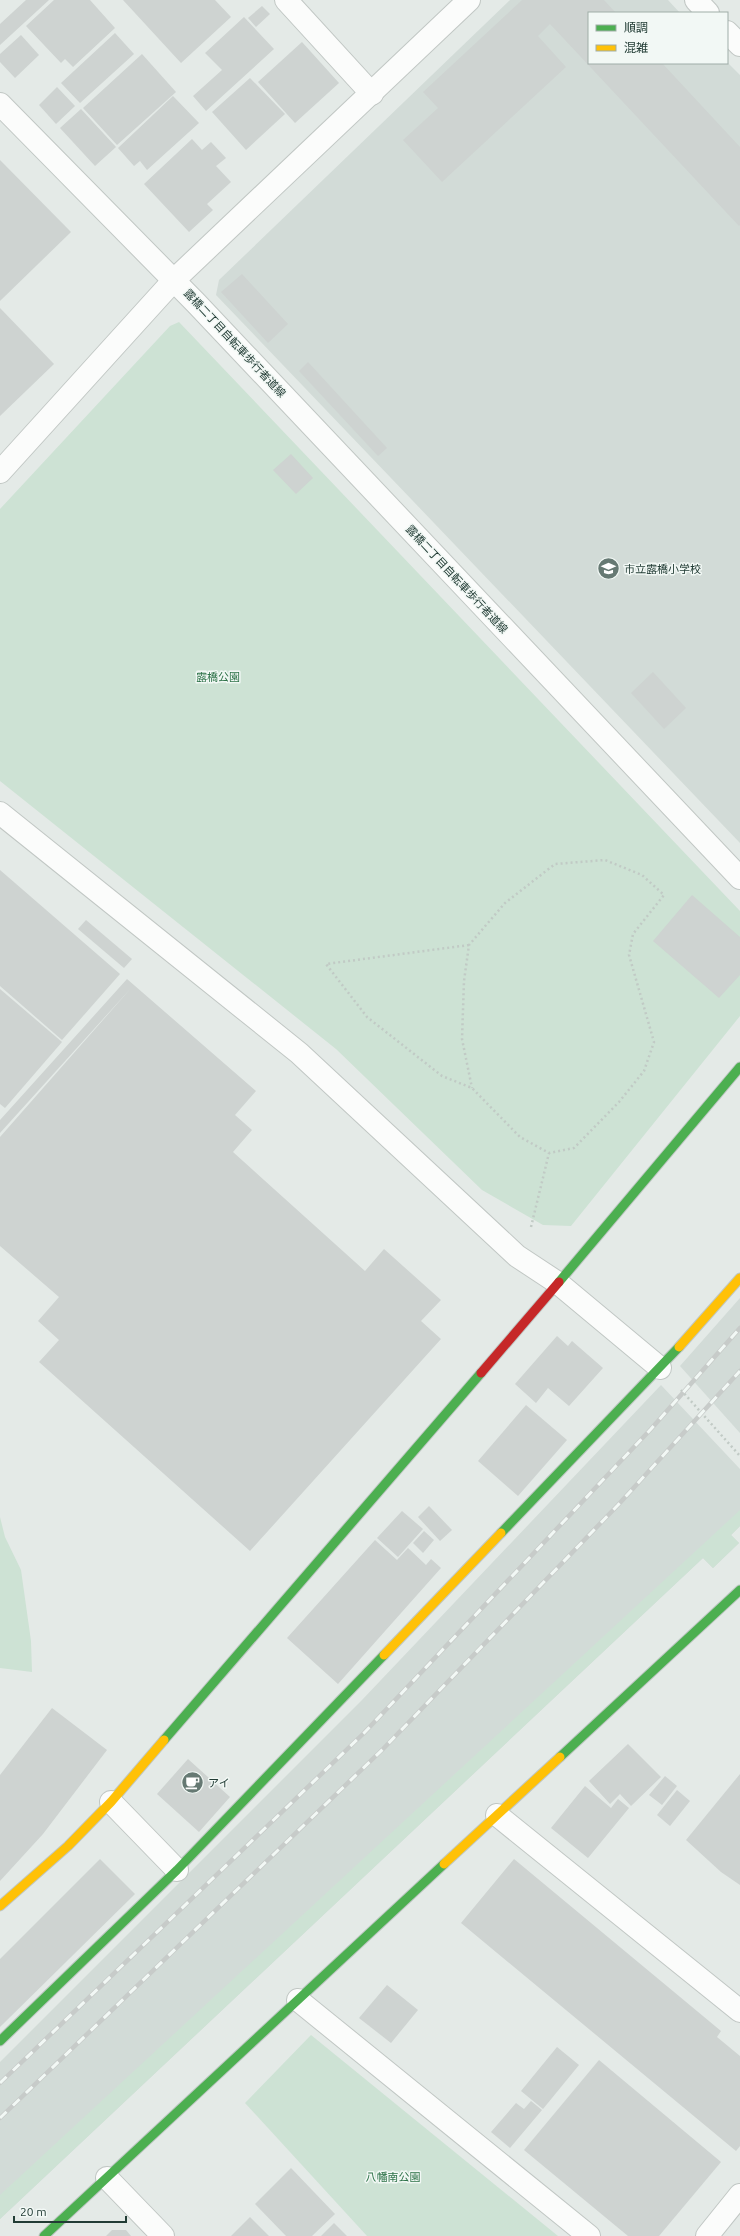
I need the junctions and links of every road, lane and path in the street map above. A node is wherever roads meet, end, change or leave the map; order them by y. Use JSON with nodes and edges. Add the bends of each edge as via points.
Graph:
{"nodes":[{"id":1,"x":286,"y":0,"type":"edge"},
{"id":2,"x":469,"y":0,"type":"edge"},
{"id":3,"x":696,"y":0,"type":"edge"},
{"id":4,"x":707,"y":12,"type":"edge"},
{"id":5,"x":728,"y":33,"type":"edge"},
{"id":6,"x":740,"y":45,"type":"edge"},
{"id":7,"x":372,"y":94,"type":"junction"},
{"id":8,"x":0,"y":104,"type":"edge"},
{"id":9,"x":174,"y":280,"type":"junction"},
{"id":10,"x":0,"y":472,"type":"edge"},
{"id":11,"x":0,"y":813,"type":"edge"},
{"id":12,"x":740,"y":878,"type":"edge"},
{"id":13,"x":469,"y":945,"type":"junction"},
{"id":14,"x":740,"y":1067,"type":"edge"},
{"id":15,"x":472,"y":1088,"type":"junction"},
{"id":16,"x":549,"y":1153,"type":"junction"},
{"id":17,"x":517,"y":1256,"type":"junction"},
{"id":18,"x":740,"y":1278,"type":"edge"},
{"id":19,"x":558,"y":1283,"type":"junction"},
{"id":20,"x":660,"y":1368,"type":"junction"},
{"id":21,"x":740,"y":1456,"type":"edge"},
{"id":22,"x":740,"y":1590,"type":"edge"},
{"id":23,"x":112,"y":1802,"type":"junction"},
{"id":24,"x":497,"y":1814,"type":"junction"},
{"id":25,"x":177,"y":1870,"type":"junction"},
{"id":26,"x":0,"y":1906,"type":"edge"},
{"id":27,"x":298,"y":2000,"type":"junction"},
{"id":28,"x":740,"y":2011,"type":"edge"},
{"id":29,"x":0,"y":2041,"type":"edge"},
{"id":30,"x":107,"y":2178,"type":"junction"},
{"id":31,"x":740,"y":2195,"type":"edge"},
{"id":32,"x":44,"y":2236,"type":"edge"},
{"id":33,"x":163,"y":2236,"type":"edge"},
{"id":34,"x":589,"y":2236,"type":"edge"},
{"id":35,"x":707,"y":2236,"type":"edge"}],
"edges":[{"from":1,"to":7,"type":"street"},
{"from":2,"to":7,"type":"street"},
{"from":3,"to":4,"type":"street"},
{"from":5,"to":6,"type":"street"},
{"from":7,"to":9,"type":"street"},
{"from":8,"to":9,"type":"street","name":"露橋二丁目自転車歩行者道線"},
{"from":9,"to":10,"type":"street"},
{"from":9,"to":12,"type":"street","name":"露橋二丁目自転車歩行者道線"},
{"from":11,"to":17,"type":"street","via":[[299,1053]]},
{"from":13,"to":15,"type":"path","via":[[464,981],[462,1039]]},
{"from":13,"to":15,"type":"path","via":[[326,964],[367,1017],[442,1076]]},
{"from":13,"to":16,"type":"path","via":[[505,903],[556,864],[605,860],[642,876],[664,895],[633,934],[629,955],[654,1042],[644,1071],[619,1102],[574,1148]]},
{"from":14,"to":19,"type":"street"},
{"from":15,"to":16,"type":"path","via":[[520,1137]]},
{"from":16,"to":17,"type":"path","via":[[532,1225]]},
{"from":17,"to":19,"type":"street"},
{"from":18,"to":20,"type":"street"},
{"from":19,"to":20,"type":"street"},
{"from":19,"to":23,"type":"street"},
{"from":20,"to":21,"type":"path"},
{"from":20,"to":25,"type":"street"},
{"from":22,"to":24,"type":"street"},
{"from":23,"to":25,"type":"street"},
{"from":23,"to":26,"type":"street","via":[[68,1846]]},
{"from":24,"to":27,"type":"street"},
{"from":24,"to":28,"type":"street"},
{"from":25,"to":29,"type":"street"},
{"from":27,"to":30,"type":"street"},
{"from":27,"to":34,"type":"street"},
{"from":30,"to":32,"type":"street"},
{"from":30,"to":33,"type":"street"},
{"from":31,"to":35,"type":"street"}]}
